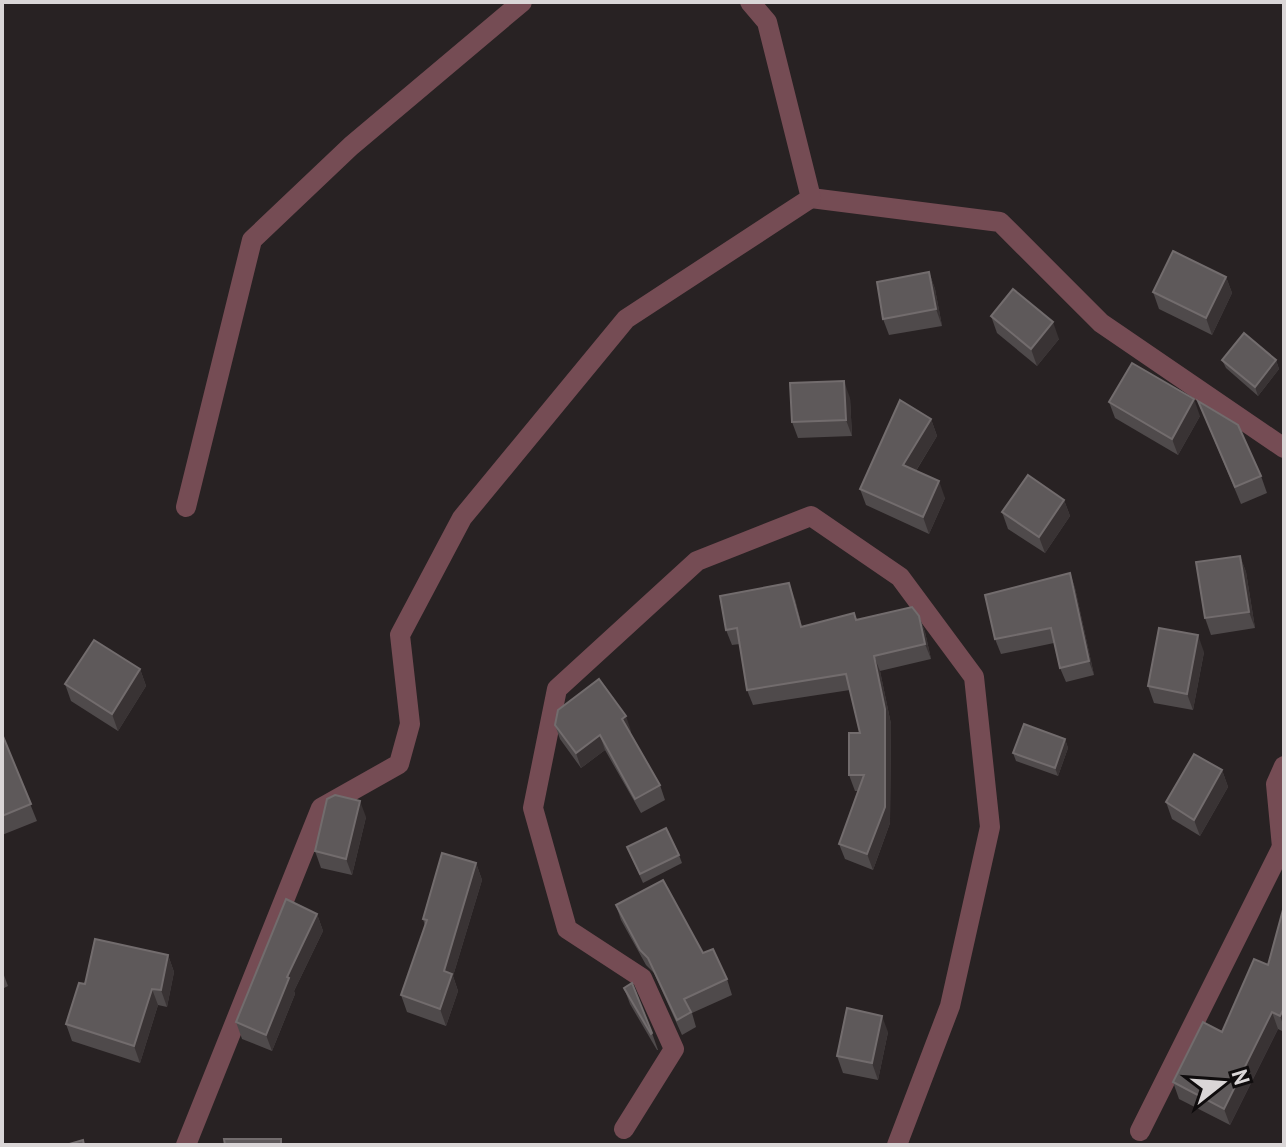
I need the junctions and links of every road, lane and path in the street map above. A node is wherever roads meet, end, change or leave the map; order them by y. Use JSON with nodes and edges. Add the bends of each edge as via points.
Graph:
{"nodes":[{"id":1,"x":522,"y":2,"type":"edge"},
{"id":2,"x":750,"y":2,"type":"edge"},
{"id":3,"x":811,"y":198,"type":"junction"},
{"id":4,"x":1284,"y":448,"type":"edge"},
{"id":5,"x":186,"y":507,"type":"dead end"},
{"id":6,"x":1284,"y":766,"type":"edge"},
{"id":7,"x":1283,"y":847,"type":"edge"},
{"id":8,"x":624,"y":1129,"type":"dead end"},
{"id":9,"x":1140,"y":1131,"type":"dead end"},
{"id":10,"x":186,"y":1145,"type":"edge"},
{"id":11,"x":897,"y":1145,"type":"edge"}],
"edges":[{"from":1,"to":5,"type":"street","via":[[351,146],[252,240]]},
{"from":2,"to":3,"type":"street","via":[[767,22]]},
{"from":3,"to":4,"type":"street","via":[[1000,222],[1101,323]]},
{"from":3,"to":10,"type":"street","via":[[626,319],[462,518],[400,635],[410,724],[399,764],[321,808]]},
{"from":6,"to":7,"type":"street","via":[[1276,784]]},
{"from":7,"to":9,"type":"street"},
{"from":8,"to":11,"type":"street","via":[[674,1049],[642,978],[567,929],[533,808],[557,689],[697,561],[811,516],[900,577],[974,677],[990,827],[950,1006]]}]}
